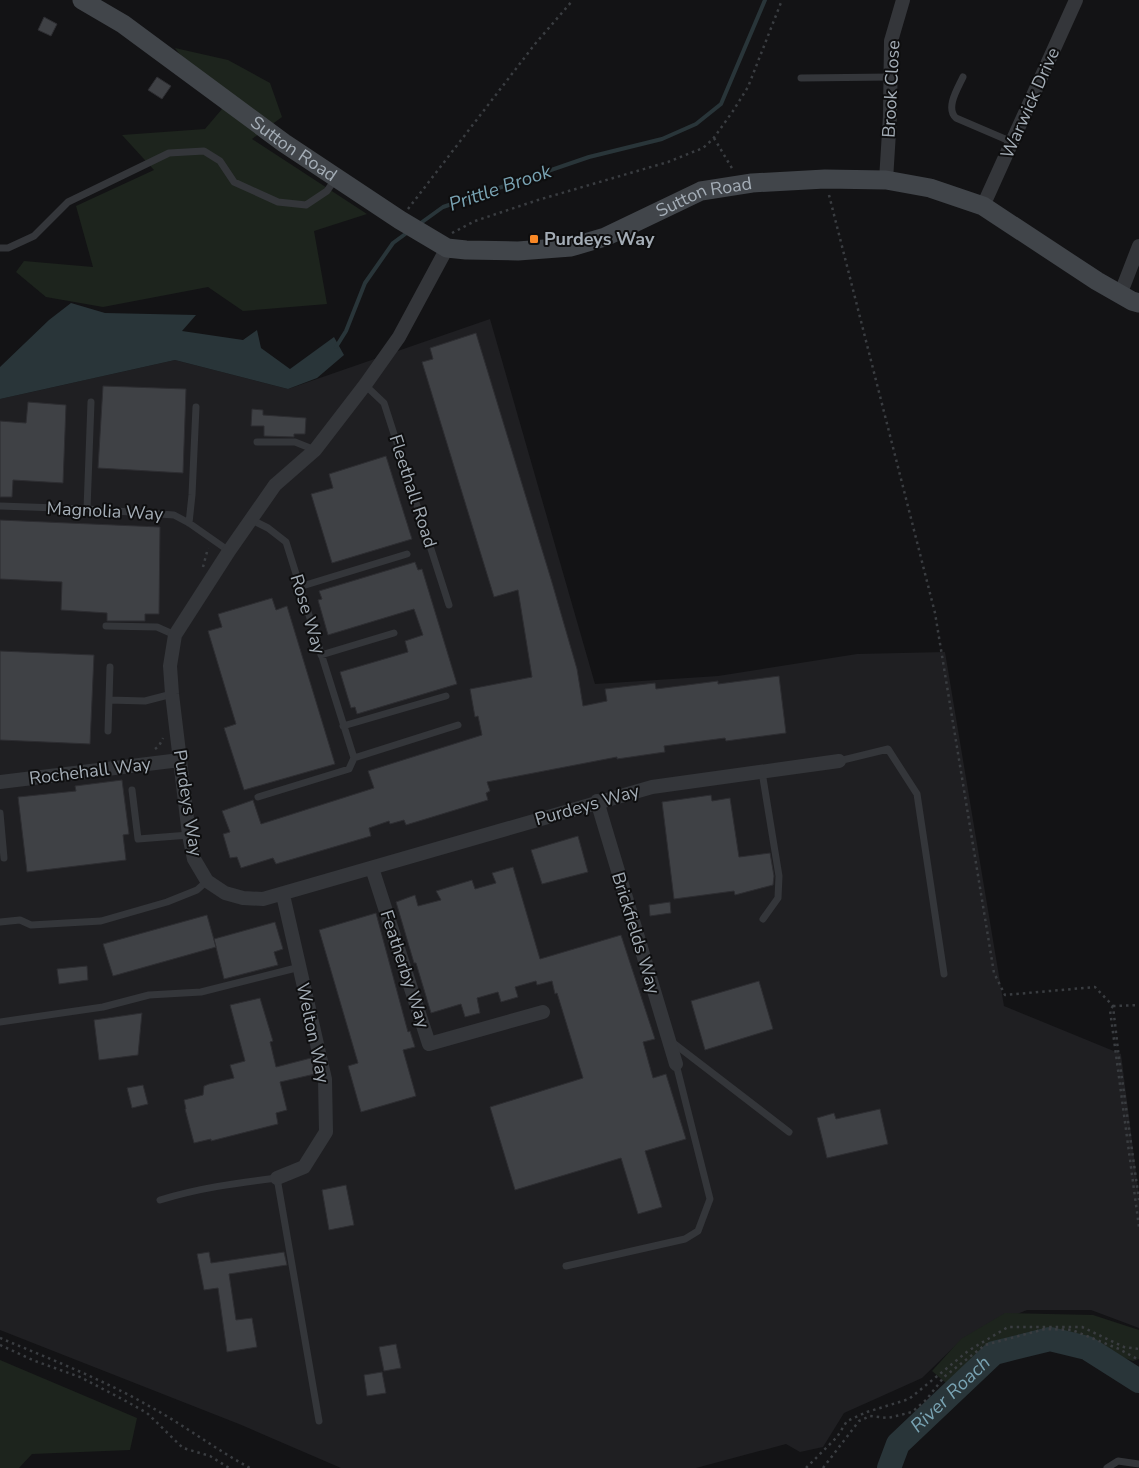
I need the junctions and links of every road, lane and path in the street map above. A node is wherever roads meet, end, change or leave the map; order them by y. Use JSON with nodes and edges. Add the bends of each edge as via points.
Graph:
{"nodes":[{"id":1,"x":82,"y":0,"type":"edge"},
{"id":2,"x":573,"y":0,"type":"edge"},
{"id":3,"x":782,"y":0,"type":"edge"},
{"id":4,"x":903,"y":0,"type":"edge"},
{"id":5,"x":1076,"y":0,"type":"edge"},
{"id":6,"x":891,"y":77,"type":"junction"},
{"id":7,"x":963,"y":77,"type":"dead end"},
{"id":8,"x":801,"y":78,"type":"dead end"},
{"id":9,"x":714,"y":138,"type":"junction"},
{"id":10,"x":1012,"y":142,"type":"junction"},
{"id":11,"x":336,"y":178,"type":"junction"},
{"id":12,"x":825,"y":179,"type":"junction"},
{"id":13,"x":886,"y":180,"type":"junction"},
{"id":14,"x":740,"y":185,"type":"junction"},
{"id":15,"x":983,"y":206,"type":"junction"},
{"id":16,"x":400,"y":220,"type":"junction"},
{"id":17,"x":438,"y":242,"type":"junction"},
{"id":18,"x":1139,"y":246,"type":"edge"},
{"id":19,"x":0,"y":248,"type":"edge"},
{"id":20,"x":1120,"y":295,"type":"junction"},
{"id":21,"x":1139,"y":303,"type":"edge"},
{"id":22,"x":365,"y":385,"type":"junction"},
{"id":23,"x":91,"y":402,"type":"dead end"},
{"id":24,"x":196,"y":407,"type":"dead end"},
{"id":25,"x":257,"y":442,"type":"dead end"},
{"id":26,"x":315,"y":450,"type":"junction"},
{"id":27,"x":0,"y":506,"type":"edge"},
{"id":28,"x":87,"y":509,"type":"junction"},
{"id":29,"x":250,"y":519,"type":"junction"},
{"id":30,"x":189,"y":523,"type":"junction"},
{"id":31,"x":229,"y":551,"type":"junction"},
{"id":32,"x":407,"y":554,"type":"dead end"},
{"id":33,"x":299,"y":587,"type":"junction"},
{"id":34,"x":449,"y":604,"type":"dead end"},
{"id":35,"x":106,"y":626,"type":"dead end"},
{"id":36,"x":394,"y":633,"type":"dead end"},
{"id":37,"x":175,"y":634,"type":"junction"},
{"id":38,"x":321,"y":655,"type":"junction"},
{"id":39,"x":110,"y":667,"type":"dead end"},
{"id":40,"x":172,"y":694,"type":"junction"},
{"id":41,"x":446,"y":696,"type":"dead end"},
{"id":42,"x":109,"y":700,"type":"junction"},
{"id":43,"x":344,"y":726,"type":"junction"},
{"id":44,"x":458,"y":726,"type":"dead end"},
{"id":45,"x":108,"y":731,"type":"dead end"},
{"id":46,"x":354,"y":758,"type":"junction"},
{"id":47,"x":180,"y":760,"type":"junction"},
{"id":48,"x":839,"y":761,"type":"joint"},
{"id":49,"x":762,"y":772,"type":"junction"},
{"id":50,"x":0,"y":782,"type":"edge"},
{"id":51,"x":132,"y":790,"type":"dead end"},
{"id":52,"x":258,"y":797,"type":"dead end"},
{"id":53,"x":597,"y":801,"type":"junction"},
{"id":54,"x":0,"y":813,"type":"edge"},
{"id":55,"x":189,"y":835,"type":"junction"},
{"id":56,"x":4,"y":858,"type":"dead end"},
{"id":57,"x":372,"y":868,"type":"junction"},
{"id":58,"x":207,"y":882,"type":"junction"},
{"id":59,"x":283,"y":894,"type":"junction"},
{"id":60,"x":764,"y":919,"type":"dead end"},
{"id":61,"x":0,"y":922,"type":"edge"},
{"id":62,"x":300,"y":967,"type":"junction"},
{"id":63,"x":944,"y":974,"type":"dead end"},
{"id":64,"x":1113,"y":1006,"type":"junction"},
{"id":65,"x":1139,"y":1006,"type":"edge"},
{"id":66,"x":543,"y":1012,"type":"dead end"},
{"id":67,"x":0,"y":1022,"type":"edge"},
{"id":68,"x":668,"y":1039,"type":"junction"},
{"id":69,"x":676,"y":1064,"type":"joint"},
{"id":70,"x":789,"y":1132,"type":"dead end"},
{"id":71,"x":277,"y":1178,"type":"junction"},
{"id":72,"x":160,"y":1200,"type":"dead end"},
{"id":73,"x":1139,"y":1200,"type":"edge"},
{"id":74,"x":1139,"y":1228,"type":"edge"},
{"id":75,"x":566,"y":1266,"type":"dead end"},
{"id":76,"x":0,"y":1338,"type":"edge"},
{"id":77,"x":0,"y":1345,"type":"edge"},
{"id":78,"x":1139,"y":1349,"type":"edge"},
{"id":79,"x":1139,"y":1360,"type":"edge"},
{"id":80,"x":319,"y":1421,"type":"dead end"},
{"id":81,"x":1139,"y":1464,"type":"edge"},
{"id":82,"x":229,"y":1468,"type":"edge"},
{"id":83,"x":250,"y":1468,"type":"edge"},
{"id":84,"x":806,"y":1468,"type":"edge"},
{"id":85,"x":823,"y":1468,"type":"edge"},
{"id":86,"x":1107,"y":1468,"type":"edge"}],
"edges":[{"from":1,"to":11,"type":"street","name":"Sutton Road","via":[[123,24]]},
{"from":2,"to":16,"type":"path","via":[[534,44]]},
{"from":3,"to":9,"type":"path","via":[[748,87]]},
{"from":4,"to":6,"type":"street","name":"Brook Close","via":[[892,41]]},
{"from":5,"to":10,"type":"street","name":"Warwick Drive"},
{"from":6,"to":8,"type":"lane"},
{"from":6,"to":13,"type":"street","name":"Brook Close"},
{"from":7,"to":10,"type":"lane","via":[[951,108],[952,114]]},
{"from":9,"to":14,"type":"path"},
{"from":9,"to":17,"type":"path","via":[[703,148],[668,162],[475,221]]},
{"from":10,"to":15,"type":"street","name":"Warwick Drive"},
{"from":11,"to":16,"type":"street","name":"Sutton Road"},
{"from":11,"to":19,"type":"lane","via":[[327,191],[306,206],[278,202],[234,182],[220,161],[204,151],[169,153],[68,202],[34,236],[8,248]]},
{"from":12,"to":13,"type":"street","name":"Sutton Road"},
{"from":12,"to":14,"type":"street","name":"Sutton Road"},
{"from":12,"to":64,"type":"path","via":[[936,613],[994,973],[1005,996],[1095,987]]},
{"from":13,"to":15,"type":"street","name":"Sutton Road","via":[[930,188]]},
{"from":14,"to":17,"type":"street","name":"Sutton Road","via":[[701,191],[604,237],[571,247],[466,250]]},
{"from":15,"to":20,"type":"street","name":"Sutton Road"},
{"from":16,"to":17,"type":"street","name":"Sutton Road"},
{"from":17,"to":22,"type":"street","name":"Purdeys Way","via":[[399,337]]},
{"from":18,"to":20,"type":"street"},
{"from":20,"to":21,"type":"street","name":"Sutton Road"},
{"from":22,"to":26,"type":"street","name":"Purdeys Way"},
{"from":22,"to":34,"type":"lane","name":"Fleethall Road","via":[[384,403]]},
{"from":23,"to":28,"type":"lane"},
{"from":24,"to":30,"type":"lane"},
{"from":25,"to":26,"type":"lane","via":[[295,442]]},
{"from":26,"to":29,"type":"street","name":"Purdeys Way","via":[[275,485]]},
{"from":27,"to":28,"type":"lane","name":"Magnolia Way"},
{"from":28,"to":30,"type":"lane","name":"Magnolia Way","via":[[174,515]]},
{"from":29,"to":31,"type":"street","name":"Purdeys Way"},
{"from":29,"to":33,"type":"lane","name":"Rose Way","via":[[286,542]]},
{"from":30,"to":31,"type":"lane","name":"Magnolia Way"},
{"from":31,"to":37,"type":"street","name":"Purdeys Way"},
{"from":32,"to":33,"type":"lane"},
{"from":33,"to":38,"type":"lane","name":"Rose Way"},
{"from":35,"to":37,"type":"lane","via":[[157,627]]},
{"from":36,"to":38,"type":"lane"},
{"from":37,"to":40,"type":"street","name":"Purdeys Way","via":[[170,666]]},
{"from":38,"to":43,"type":"lane","name":"Rose Way"},
{"from":39,"to":42,"type":"lane"},
{"from":40,"to":42,"type":"lane","via":[[145,701]]},
{"from":40,"to":47,"type":"street","name":"Purdeys Way"},
{"from":41,"to":43,"type":"lane"},
{"from":42,"to":45,"type":"lane"},
{"from":43,"to":46,"type":"lane","name":"Rose Way"},
{"from":44,"to":46,"type":"lane"},
{"from":46,"to":52,"type":"lane","via":[[349,769]]},
{"from":47,"to":50,"type":"street","name":"Rochehall Way"},
{"from":47,"to":55,"type":"street","name":"Purdeys Way"},
{"from":48,"to":49,"type":"street","name":"Purdeys Way"},
{"from":48,"to":63,"type":"lane","via":[[888,750],[917,794]]},
{"from":49,"to":53,"type":"street","name":"Purdeys Way","via":[[652,787]]},
{"from":49,"to":60,"type":"lane","via":[[779,876],[778,898]]},
{"from":51,"to":55,"type":"lane","via":[[138,839]]},
{"from":53,"to":57,"type":"street","name":"Purdeys Way"},
{"from":53,"to":68,"type":"street","name":"Brickfields Way"},
{"from":54,"to":56,"type":"lane"},
{"from":55,"to":58,"type":"street","name":"Purdeys Way","via":[[194,860]]},
{"from":57,"to":59,"type":"street","name":"Purdeys Way"},
{"from":57,"to":66,"type":"street","name":"Featherby Way","via":[[429,1044]]},
{"from":58,"to":59,"type":"street","name":"Purdeys Way","via":[[225,893],[243,898],[263,899]]},
{"from":58,"to":61,"type":"lane","via":[[197,890],[167,902],[101,921]]},
{"from":59,"to":62,"type":"street","name":"Welton Way"},
{"from":62,"to":67,"type":"lane","via":[[201,992],[149,995],[103,1007]]},
{"from":62,"to":71,"type":"street","name":"Welton Way","via":[[325,1079],[326,1132],[304,1167]]},
{"from":64,"to":65,"type":"path"},
{"from":64,"to":73,"type":"path"},
{"from":64,"to":74,"type":"path","via":[[1110,1010]]},
{"from":68,"to":69,"type":"street","name":"Brickfields Way"},
{"from":68,"to":70,"type":"lane"},
{"from":69,"to":75,"type":"lane","via":[[710,1199],[698,1232],[685,1239]]},
{"from":71,"to":72,"type":"lane","via":[[190,1191]]},
{"from":71,"to":80,"type":"lane"},
{"from":76,"to":83,"type":"path","via":[[84,1373],[150,1406]]},
{"from":77,"to":82,"type":"path","via":[[80,1377],[124,1400],[147,1413],[183,1448],[210,1456]]},
{"from":78,"to":84,"type":"path","via":[[1124,1347],[1082,1327],[1008,1327],[968,1351],[909,1399],[847,1421],[837,1437]]},
{"from":79,"to":85,"type":"path","via":[[1072,1330],[1045,1329],[985,1345],[944,1377],[912,1412],[888,1418],[870,1416],[859,1422]]},
{"from":81,"to":86,"type":"lane","via":[[1118,1461]]}]}
